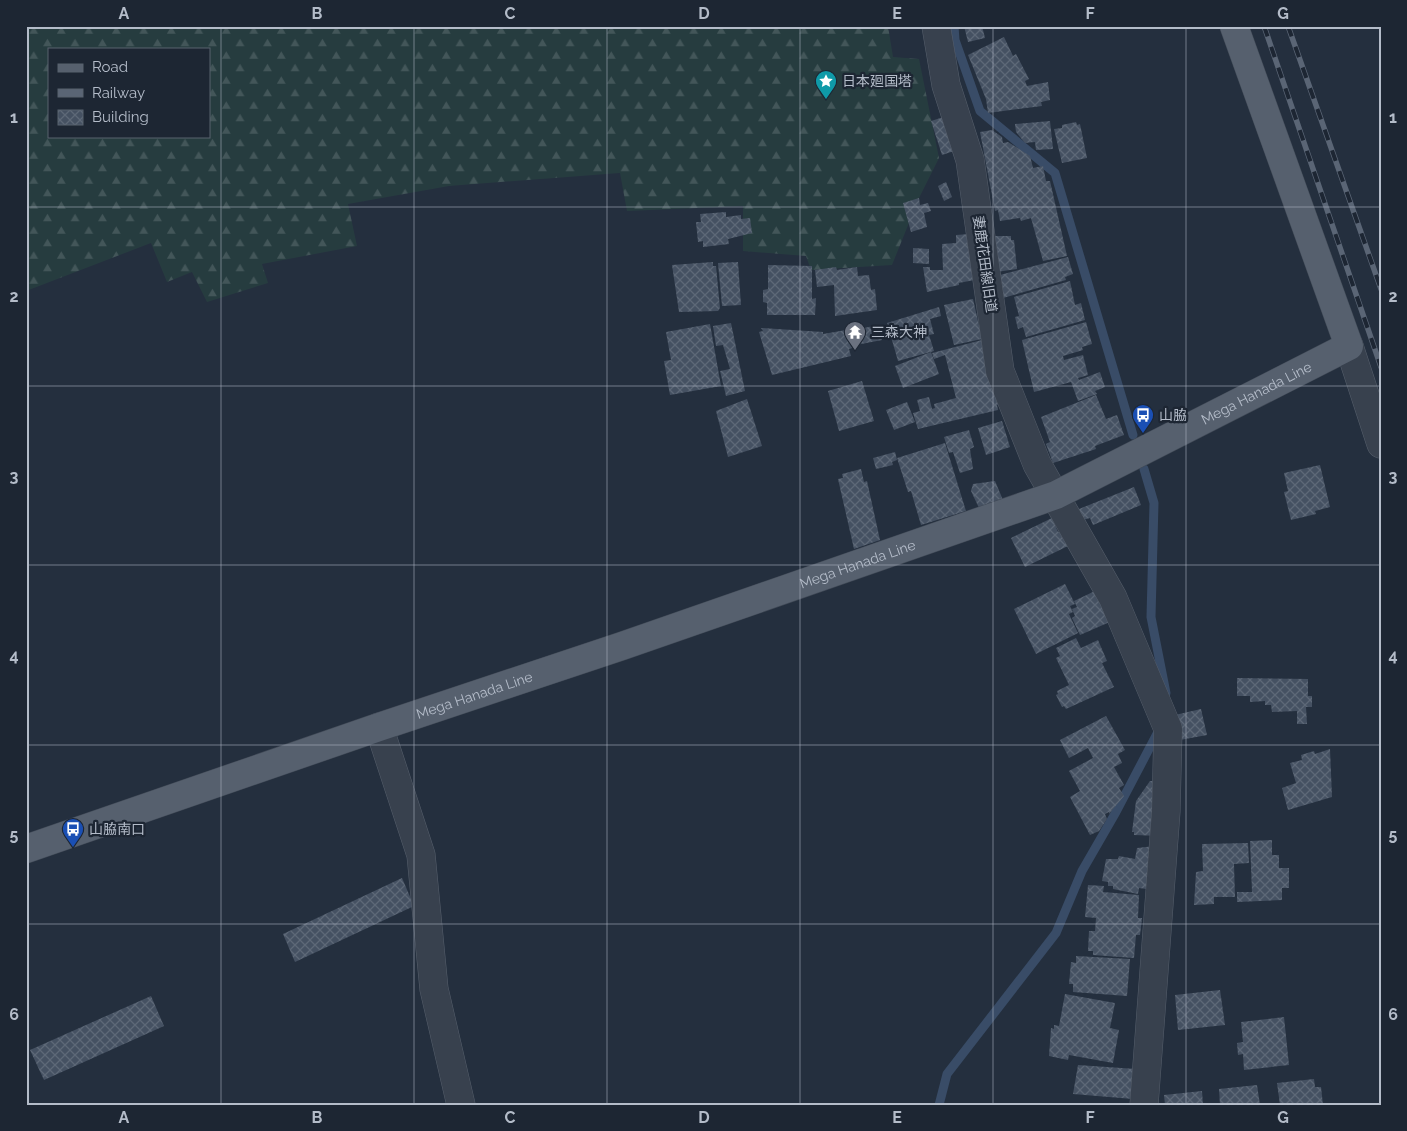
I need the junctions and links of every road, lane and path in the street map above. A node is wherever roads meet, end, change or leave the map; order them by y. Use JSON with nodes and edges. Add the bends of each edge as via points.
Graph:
{"nodes":[{"id":1,"x":936,"y":26,"type":"edge"},
{"id":2,"x":1234,"y":26,"type":"edge"},
{"id":3,"x":1349,"y":346,"type":"junction"},
{"id":4,"x":1381,"y":444,"type":"edge"},
{"id":5,"x":1056,"y":495,"type":"junction"},
{"id":6,"x":379,"y":727,"type":"junction"},
{"id":7,"x":26,"y":849,"type":"edge"},
{"id":8,"x":461,"y":1105,"type":"edge"},
{"id":9,"x":1144,"y":1105,"type":"edge"}],
"edges":[{"from":1,"to":5,"type":"street","name":"妻鹿花田線旧道","via":[[946,85],[970,160],[1000,371],[1037,464]]},
{"from":2,"to":3,"type":"main road"},
{"from":3,"to":4,"type":"street"},
{"from":3,"to":5,"type":"main road","name":"Mega Hanada Line"},
{"from":5,"to":6,"type":"main road","name":"Mega Hanada Line"},
{"from":5,"to":9,"type":"street","name":"妻鹿花田線旧道","via":[[1114,598],[1168,729],[1166,811]]},
{"from":6,"to":7,"type":"main road","name":"Mega Hanada Line"},
{"from":6,"to":8,"type":"street","via":[[421,855],[434,989]]}]}
